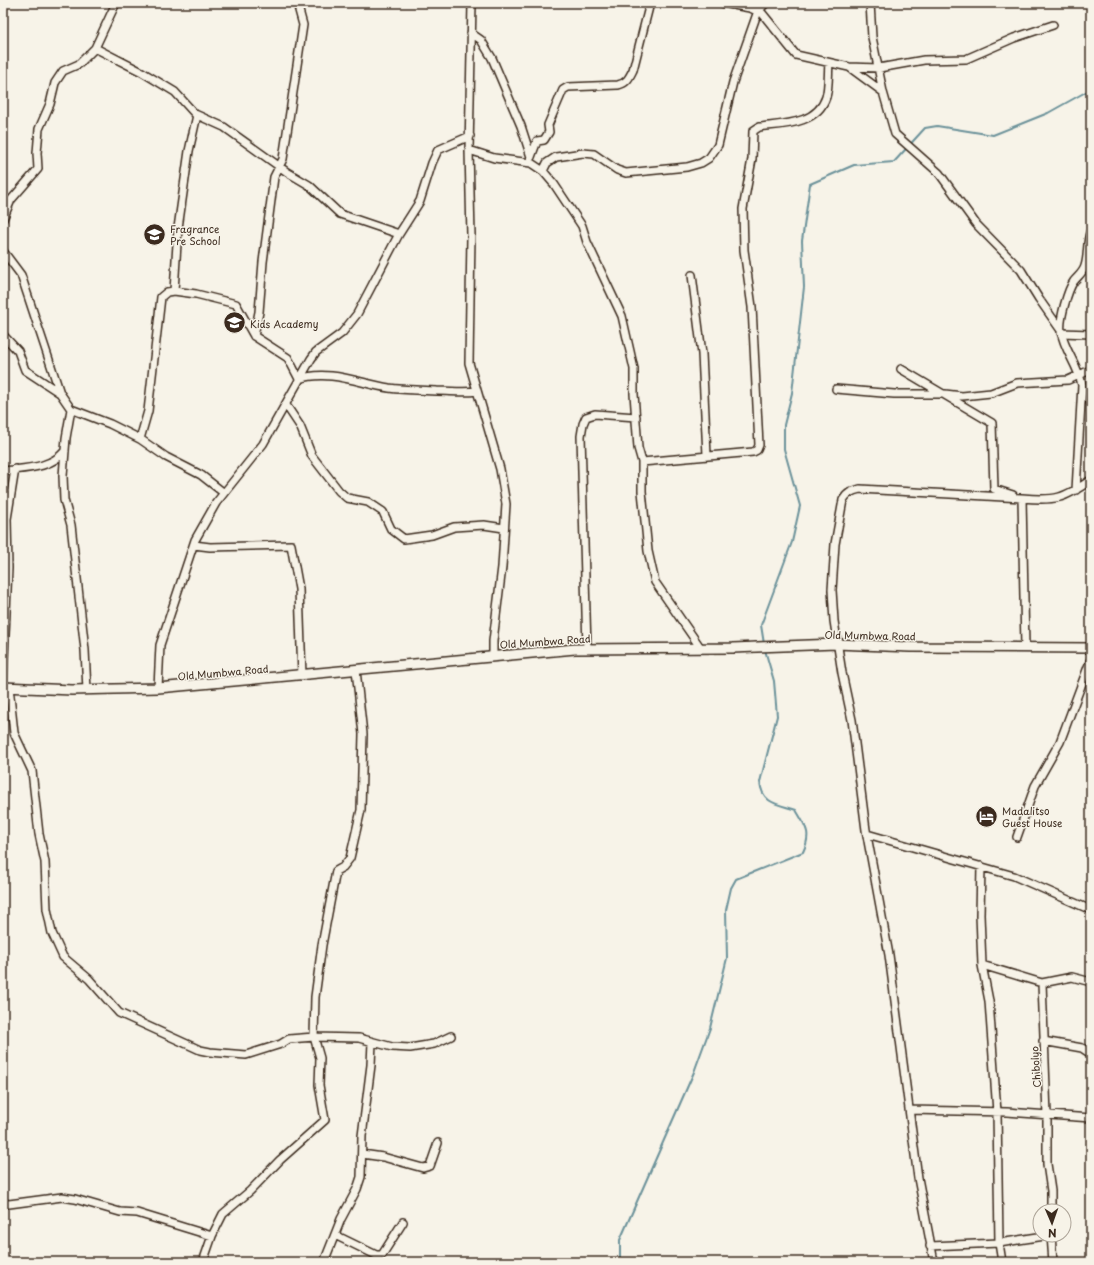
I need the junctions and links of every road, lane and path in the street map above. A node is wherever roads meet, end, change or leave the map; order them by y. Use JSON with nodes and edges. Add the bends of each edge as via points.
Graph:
{"nodes":[{"id":1,"x":116,"y":3,"type":"edge"},
{"id":2,"x":297,"y":3,"type":"edge"},
{"id":3,"x":472,"y":3,"type":"edge"},
{"id":4,"x":650,"y":3,"type":"edge"},
{"id":5,"x":722,"y":3,"type":"edge"},
{"id":6,"x":766,"y":3,"type":"edge"},
{"id":7,"x":870,"y":3,"type":"edge"},
{"id":8,"x":748,"y":6,"type":"edge"},
{"id":9,"x":758,"y":11,"type":"junction"},
{"id":10,"x":1053,"y":25,"type":"dead end"},
{"id":11,"x":471,"y":33,"type":"junction"},
{"id":12,"x":95,"y":48,"type":"junction"},
{"id":13,"x":829,"y":63,"type":"junction"},
{"id":14,"x":849,"y":67,"type":"junction"},
{"id":15,"x":879,"y":68,"type":"junction"},
{"id":16,"x":883,"y":92,"type":"junction"},
{"id":17,"x":198,"y":115,"type":"junction"},
{"id":18,"x":470,"y":136,"type":"junction"},
{"id":19,"x":469,"y":150,"type":"junction"},
{"id":20,"x":531,"y":160,"type":"junction"},
{"id":21,"x":278,"y":166,"type":"junction"},
{"id":22,"x":543,"y":171,"type":"junction"},
{"id":23,"x":3,"y":219,"type":"edge"},
{"id":24,"x":1091,"y":230,"type":"edge"},
{"id":25,"x":399,"y":234,"type":"junction"},
{"id":26,"x":3,"y":251,"type":"edge"},
{"id":27,"x":692,"y":275,"type":"dead end"},
{"id":28,"x":174,"y":291,"type":"junction"},
{"id":29,"x":1061,"y":331,"type":"junction"},
{"id":30,"x":1091,"y":334,"type":"edge"},
{"id":31,"x":3,"y":335,"type":"edge"},
{"id":32,"x":254,"y":336,"type":"junction"},
{"id":33,"x":901,"y":369,"type":"dead end"},
{"id":34,"x":1088,"y":371,"type":"dead end"},
{"id":35,"x":1080,"y":375,"type":"junction"},
{"id":36,"x":299,"y":379,"type":"junction"},
{"id":37,"x":836,"y":389,"type":"dead end"},
{"id":38,"x":477,"y":391,"type":"junction"},
{"id":39,"x":60,"y":393,"type":"junction"},
{"id":40,"x":945,"y":394,"type":"junction"},
{"id":41,"x":286,"y":405,"type":"junction"},
{"id":42,"x":72,"y":409,"type":"junction"},
{"id":43,"x":636,"y":417,"type":"junction"},
{"id":44,"x":140,"y":439,"type":"junction"},
{"id":45,"x":65,"y":451,"type":"junction"},
{"id":46,"x":706,"y":455,"type":"junction"},
{"id":47,"x":642,"y":462,"type":"junction"},
{"id":48,"x":15,"y":469,"type":"junction"},
{"id":49,"x":3,"y":471,"type":"edge"},
{"id":50,"x":1091,"y":480,"type":"edge"},
{"id":51,"x":1076,"y":490,"type":"junction"},
{"id":52,"x":224,"y":493,"type":"junction"},
{"id":53,"x":1022,"y":498,"type":"junction"},
{"id":54,"x":504,"y":528,"type":"junction"},
{"id":55,"x":194,"y":545,"type":"junction"},
{"id":56,"x":836,"y":644,"type":"junction"},
{"id":57,"x":700,"y":647,"type":"junction"},
{"id":58,"x":1025,"y":647,"type":"junction"},
{"id":59,"x":587,"y":648,"type":"junction"},
{"id":60,"x":1091,"y":648,"type":"edge"},
{"id":61,"x":493,"y":656,"type":"junction"},
{"id":62,"x":1091,"y":659,"type":"edge"},
{"id":63,"x":356,"y":670,"type":"junction"},
{"id":64,"x":302,"y":676,"type":"junction"},
{"id":65,"x":5,"y":685,"type":"edge"},
{"id":66,"x":158,"y":688,"type":"junction"},
{"id":67,"x":87,"y":690,"type":"junction"},
{"id":68,"x":867,"y":834,"type":"junction"},
{"id":69,"x":1017,"y":837,"type":"dead end"},
{"id":70,"x":981,"y":866,"type":"junction"},
{"id":71,"x":1091,"y":910,"type":"edge"},
{"id":72,"x":982,"y":965,"type":"junction"},
{"id":73,"x":1091,"y":982,"type":"edge"},
{"id":74,"x":1042,"y":983,"type":"junction"},
{"id":75,"x":451,"y":1036,"type":"dead end"},
{"id":76,"x":314,"y":1037,"type":"junction"},
{"id":77,"x":1043,"y":1041,"type":"junction"},
{"id":78,"x":372,"y":1042,"type":"junction"},
{"id":79,"x":1091,"y":1054,"type":"edge"},
{"id":80,"x":909,"y":1110,"type":"junction"},
{"id":81,"x":997,"y":1112,"type":"junction"},
{"id":82,"x":1047,"y":1115,"type":"junction"},
{"id":83,"x":1091,"y":1118,"type":"edge"},
{"id":84,"x":438,"y":1143,"type":"dead end"},
{"id":85,"x":362,"y":1154,"type":"junction"},
{"id":86,"x":3,"y":1203,"type":"edge"},
{"id":87,"x":1050,"y":1203,"type":"edge"},
{"id":88,"x":403,"y":1222,"type":"dead end"},
{"id":89,"x":334,"y":1235,"type":"junction"},
{"id":90,"x":212,"y":1236,"type":"junction"},
{"id":91,"x":1032,"y":1238,"type":"edge"},
{"id":92,"x":999,"y":1243,"type":"junction"},
{"id":93,"x":1052,"y":1243,"type":"edge"},
{"id":94,"x":930,"y":1246,"type":"junction"},
{"id":95,"x":203,"y":1262,"type":"edge"},
{"id":96,"x":324,"y":1262,"type":"edge"},
{"id":97,"x":934,"y":1262,"type":"edge"},
{"id":98,"x":1002,"y":1262,"type":"edge"},
{"id":99,"x":1053,"y":1262,"type":"edge"}],
"edges":[{"from":1,"to":12,"type":"street"},
{"from":2,"to":21,"type":"street","via":[[303,25],[283,159]]},
{"from":3,"to":11,"type":"street"},
{"from":4,"to":20,"type":"street","via":[[629,79],[618,86],[568,87],[563,90],[548,125],[549,132],[544,140],[537,141]]},
{"from":5,"to":8,"type":"street"},
{"from":6,"to":9,"type":"street"},
{"from":7,"to":15,"type":"street","via":[[872,37]]},
{"from":8,"to":9,"type":"street"},
{"from":9,"to":13,"type":"street","via":[[774,26],[796,55]]},
{"from":9,"to":22,"type":"street","via":[[733,82],[718,145],[710,158],[686,167],[626,173],[617,170],[594,154],[582,153],[556,157],[547,163]]},
{"from":10,"to":15,"type":"street","via":[[1014,38],[966,59],[924,60]]},
{"from":11,"to":18,"type":"street"},
{"from":11,"to":20,"type":"street","via":[[481,40],[490,53],[521,126]]},
{"from":12,"to":17,"type":"street","via":[[175,92]]},
{"from":12,"to":23,"type":"street","via":[[79,64],[63,71],[55,83],[40,129],[38,169],[11,200]]},
{"from":13,"to":14,"type":"street"},
{"from":13,"to":46,"type":"street","via":[[826,97],[815,114],[804,120],[759,127],[753,131],[752,159],[743,216],[744,250],[752,307],[760,440],[753,452]]},
{"from":14,"to":15,"type":"street"},
{"from":14,"to":16,"type":"street"},
{"from":15,"to":16,"type":"street"},
{"from":16,"to":29,"type":"street","via":[[898,139],[939,173],[976,224],[1021,270]]},
{"from":17,"to":21,"type":"street","via":[[236,134]]},
{"from":17,"to":28,"type":"street","via":[[189,151],[178,228]]},
{"from":18,"to":19,"type":"street"},
{"from":18,"to":25,"type":"street","via":[[438,150],[420,201]]},
{"from":19,"to":20,"type":"street","via":[[494,158]]},
{"from":19,"to":38,"type":"street","via":[[469,363]]},
{"from":20,"to":22,"type":"street"},
{"from":21,"to":25,"type":"street","via":[[309,184],[340,214]]},
{"from":21,"to":32,"type":"street","via":[[269,207],[259,312]]},
{"from":22,"to":43,"type":"street","via":[[582,226],[622,316],[634,368]]},
{"from":24,"to":29,"type":"street","via":[[1086,247],[1086,265],[1069,290]]},
{"from":25,"to":36,"type":"street","via":[[357,314],[342,333],[316,352]]},
{"from":26,"to":39,"type":"street","via":[[21,275]]},
{"from":27,"to":46,"type":"street","via":[[702,354]]},
{"from":28,"to":32,"type":"street","via":[[236,304]]},
{"from":28,"to":44,"type":"street","via":[[166,292],[161,297],[148,411]]},
{"from":29,"to":30,"type":"street"},
{"from":29,"to":35,"type":"street"},
{"from":31,"to":39,"type":"street","via":[[18,351],[25,370]]},
{"from":32,"to":36,"type":"street","via":[[288,358]]},
{"from":33,"to":40,"type":"street"},
{"from":34,"to":35,"type":"street"},
{"from":35,"to":40,"type":"street","via":[[1068,380],[1017,383],[991,393],[962,396]]},
{"from":35,"to":51,"type":"street","via":[[1083,401]]},
{"from":36,"to":38,"type":"street","via":[[310,375],[345,377],[406,390],[464,393]]},
{"from":36,"to":41,"type":"street"},
{"from":37,"to":40,"type":"street","via":[[918,395]]},
{"from":38,"to":54,"type":"street","via":[[500,469],[506,504]]},
{"from":39,"to":42,"type":"street"},
{"from":40,"to":53,"type":"street","via":[[992,423],[994,489]]},
{"from":41,"to":52,"type":"street","via":[[256,455]]},
{"from":41,"to":54,"type":"street","via":[[300,426],[312,456],[339,492],[347,498],[368,502],[383,512],[391,530],[404,539],[432,535],[454,527],[484,525]]},
{"from":42,"to":44,"type":"street"},
{"from":42,"to":45,"type":"street"},
{"from":43,"to":47,"type":"street","via":[[638,448]]},
{"from":43,"to":59,"type":"street","via":[[595,414],[586,417],[583,424],[581,436]]},
{"from":44,"to":52,"type":"street","via":[[166,457],[201,475]]},
{"from":45,"to":48,"type":"street","via":[[54,462]]},
{"from":45,"to":67,"type":"street","via":[[64,500],[71,525]]},
{"from":46,"to":47,"type":"street"},
{"from":47,"to":57,"type":"street","via":[[648,551],[655,582]]},
{"from":48,"to":49,"type":"street"},
{"from":48,"to":65,"type":"street","via":[[7,519]]},
{"from":50,"to":51,"type":"street"},
{"from":51,"to":53,"type":"street","via":[[1057,499]]},
{"from":52,"to":55,"type":"street","via":[[199,532]]},
{"from":53,"to":56,"type":"street","via":[[860,489],[846,495],[839,516],[832,590]]},
{"from":53,"to":58,"type":"street"},
{"from":54,"to":61,"type":"street"},
{"from":55,"to":64,"type":"street","via":[[291,545],[298,589]]},
{"from":55,"to":66,"type":"street","via":[[160,645]]},
{"from":56,"to":57,"type":"main road","name":"Old Mumbwa Road"},
{"from":56,"to":58,"type":"main road","name":"Old Mumbwa Road"},
{"from":56,"to":68,"type":"street","via":[[852,720]]},
{"from":57,"to":59,"type":"main road","name":"Old Mumbwa Road"},
{"from":58,"to":60,"type":"main road","name":"Old Mumbwa Road"},
{"from":59,"to":61,"type":"main road","name":"Old Mumbwa Road"},
{"from":61,"to":63,"type":"main road","name":"Old Mumbwa Road"},
{"from":62,"to":69,"type":"street","via":[[1060,742],[1035,786]]},
{"from":63,"to":64,"type":"main road","name":"Old Mumbwa Road"},
{"from":63,"to":76,"type":"street","via":[[363,734],[361,810],[350,858],[336,871],[315,997]]},
{"from":64,"to":66,"type":"main road","name":"Old Mumbwa Road"},
{"from":65,"to":67,"type":"main road","name":"Old Mumbwa Road"},
{"from":65,"to":76,"type":"street","via":[[14,733],[32,771],[45,862],[48,910],[52,933],[63,957],[89,979],[119,1014],[200,1050],[246,1055],[289,1039]]},
{"from":66,"to":67,"type":"main road","name":"Old Mumbwa Road"},
{"from":68,"to":70,"type":"street"},
{"from":68,"to":80,"type":"street","via":[[889,955]]},
{"from":70,"to":71,"type":"street","via":[[1014,876]]},
{"from":70,"to":72,"type":"street"},
{"from":72,"to":74,"type":"street"},
{"from":72,"to":81,"type":"street","via":[[988,1001]]},
{"from":73,"to":74,"type":"street","via":[[1072,977]]},
{"from":74,"to":77,"type":"street","name":"Chibolyo"},
{"from":75,"to":78,"type":"street","via":[[434,1044],[410,1048]]},
{"from":76,"to":78,"type":"street","via":[[359,1038]]},
{"from":76,"to":90,"type":"street","via":[[320,1058],[319,1085],[325,1120],[223,1214]]},
{"from":77,"to":79,"type":"street","via":[[1082,1048]]},
{"from":77,"to":82,"type":"street","name":"Chibolyo"},
{"from":78,"to":85,"type":"street"},
{"from":80,"to":81,"type":"street"},
{"from":80,"to":94,"type":"street"},
{"from":81,"to":82,"type":"street"},
{"from":81,"to":92,"type":"street"},
{"from":82,"to":83,"type":"street"},
{"from":82,"to":87,"type":"street","name":"Chibolyo"},
{"from":84,"to":85,"type":"street","via":[[430,1166],[423,1168]]},
{"from":85,"to":89,"type":"street","via":[[357,1189]]},
{"from":86,"to":90,"type":"street","via":[[62,1197],[75,1199],[120,1212],[137,1213]]},
{"from":88,"to":89,"type":"street","via":[[382,1255],[376,1255]]},
{"from":89,"to":96,"type":"street"},
{"from":90,"to":95,"type":"street"},
{"from":91,"to":92,"type":"street"},
{"from":92,"to":94,"type":"street"},
{"from":92,"to":98,"type":"street"},
{"from":93,"to":99,"type":"street"},
{"from":94,"to":97,"type":"street"}]}
